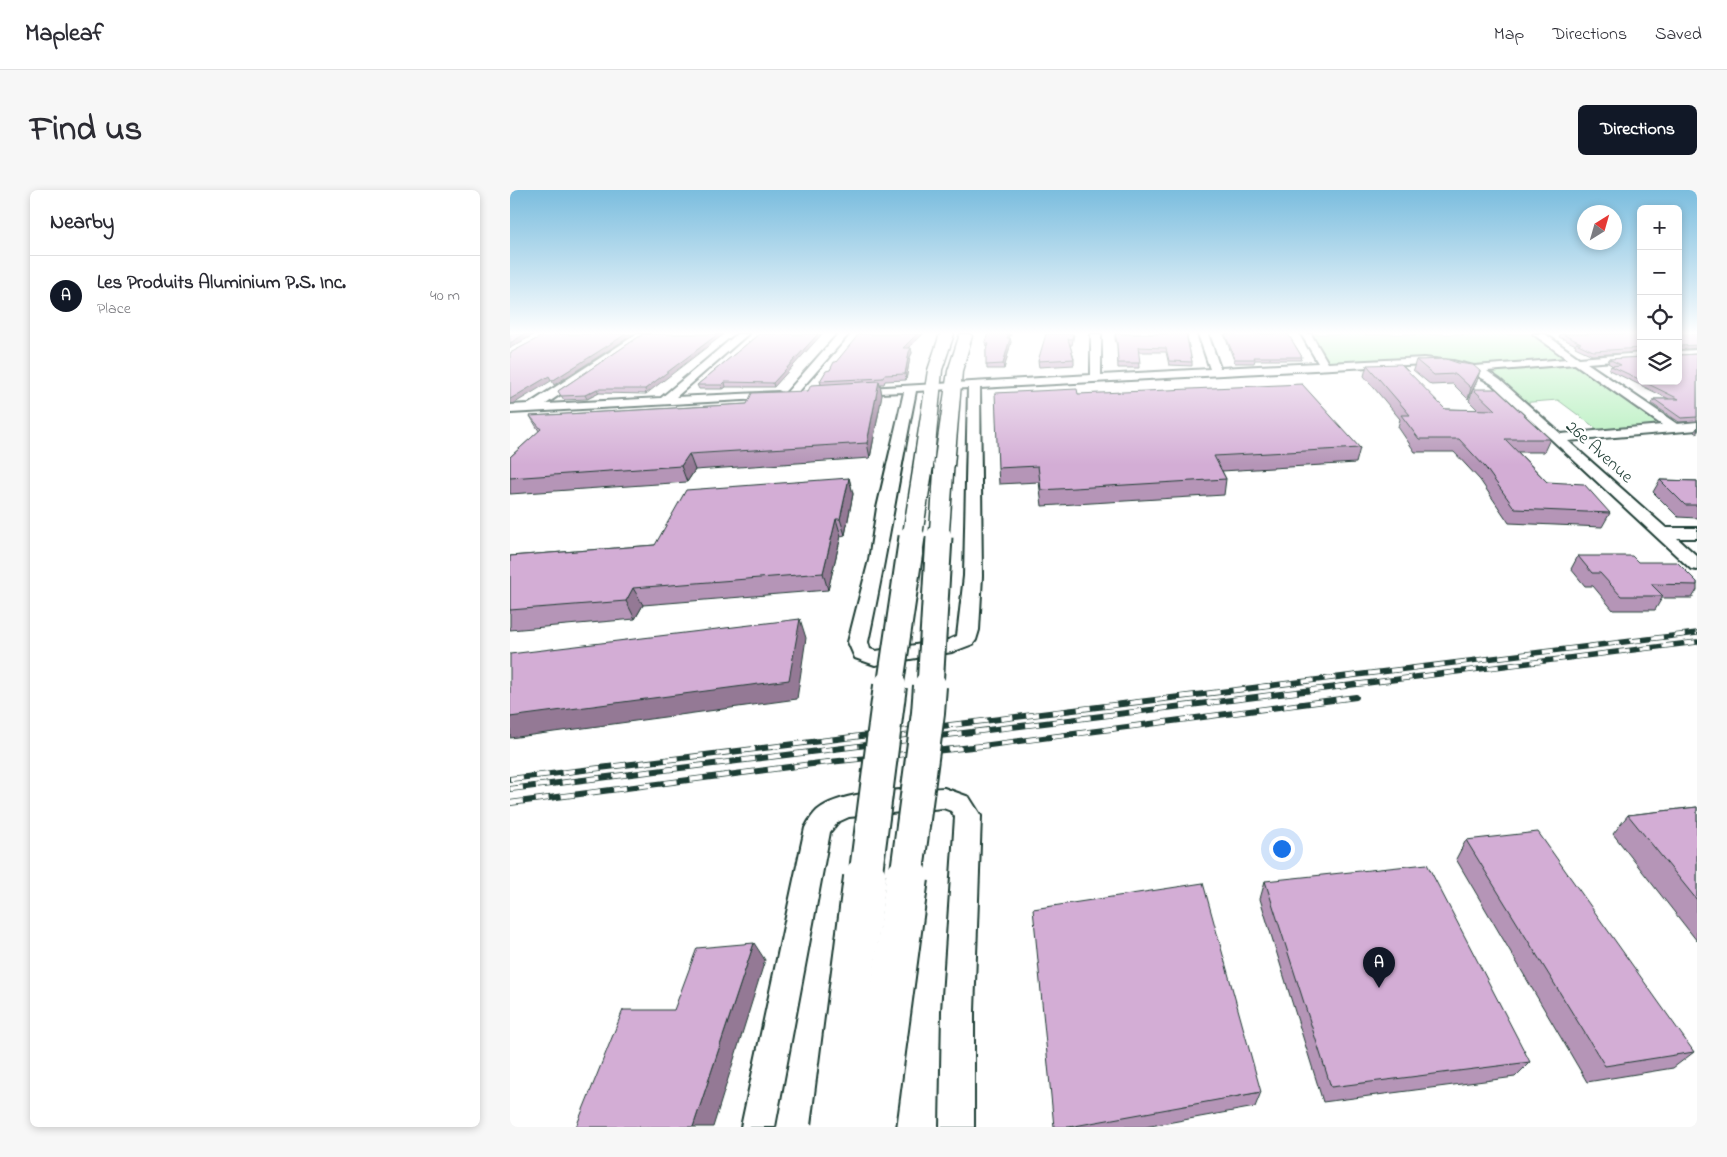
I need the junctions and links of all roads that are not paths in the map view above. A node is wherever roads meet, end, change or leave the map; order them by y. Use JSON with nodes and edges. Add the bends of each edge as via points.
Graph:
{"nodes":[{"id":1,"x":577,"y":378,"type":"edge"},
{"id":2,"x":691,"y":378,"type":"edge"},
{"id":3,"x":805,"y":378,"type":"edge"},
{"id":4,"x":934,"y":378,"type":"edge"},
{"id":5,"x":956,"y":378,"type":"edge"},
{"id":6,"x":1096,"y":378,"type":"joint"},
{"id":7,"x":1101,"y":378,"type":"edge"},
{"id":8,"x":1490,"y":378,"type":"edge"},
{"id":9,"x":1600,"y":378,"type":"edge"},
{"id":10,"x":974,"y":385,"type":"junction"},
{"id":11,"x":955,"y":386,"type":"junction"},
{"id":12,"x":933,"y":387,"type":"junction"},
{"id":13,"x":911,"y":388,"type":"junction"},
{"id":14,"x":843,"y":392,"type":"edge"},
{"id":15,"x":809,"y":393,"type":"edge"},
{"id":16,"x":791,"y":394,"type":"junction"},
{"id":17,"x":664,"y":400,"type":"junction"},
{"id":18,"x":530,"y":408,"type":"junction"},
{"id":19,"x":510,"y":409,"type":"edge"},
{"id":20,"x":510,"y":422,"type":"edge"},
{"id":21,"x":1697,"y":426,"type":"edge"},
{"id":22,"x":1674,"y":428,"type":"junction"},
{"id":23,"x":1558,"y":438,"type":"junction"},
{"id":24,"x":934,"y":467,"type":"junction"},
{"id":25,"x":1663,"y":533,"type":"junction"},
{"id":26,"x":1697,"y":533,"type":"edge"},
{"id":27,"x":1697,"y":565,"type":"edge"},
{"id":28,"x":758,"y":1127,"type":"edge"},
{"id":29,"x":833,"y":1127,"type":"edge"},
{"id":30,"x":874,"y":1127,"type":"edge"},
{"id":31,"x":957,"y":1127,"type":"edge"}],
"edges":[{"from":1,"to":18,"type":"street"},
{"from":2,"to":17,"type":"street"},
{"from":3,"to":16,"type":"street"},
{"from":4,"to":12,"type":"street"},
{"from":5,"to":11,"type":"street"},
{"from":6,"to":7,"type":"street"},
{"from":6,"to":10,"type":"street"},
{"from":8,"to":23,"type":"street","name":"26e Avenue"},
{"from":9,"to":22,"type":"street"},
{"from":10,"to":11,"type":"street"},
{"from":10,"to":13,"type":"street","via":[[970,630],[966,640],[952,646],[875,658],[862,653],[858,642]]},
{"from":11,"to":12,"type":"street"},
{"from":11,"to":24,"type":"street"},
{"from":12,"to":13,"type":"street"},
{"from":12,"to":24,"type":"street"},
{"from":13,"to":14,"type":"street"},
{"from":15,"to":16,"type":"street"},
{"from":16,"to":17,"type":"street"},
{"from":17,"to":18,"type":"street"},
{"from":18,"to":19,"type":"street"},
{"from":18,"to":20,"type":"street"},
{"from":21,"to":22,"type":"street"},
{"from":22,"to":23,"type":"street"},
{"from":23,"to":25,"type":"street","name":"26e Avenue"},
{"from":24,"to":29,"type":"street","bridge":true,"via":[[890,683]]},
{"from":24,"to":30,"type":"street","bridge":true,"via":[[928,712]]},
{"from":25,"to":26,"type":"street"},
{"from":25,"to":27,"type":"street","name":"26e Avenue"},
{"from":28,"to":31,"type":"street","via":[[818,828],[830,815],[845,807],[944,798],[960,804],[968,816],[958,1011]]}]}
